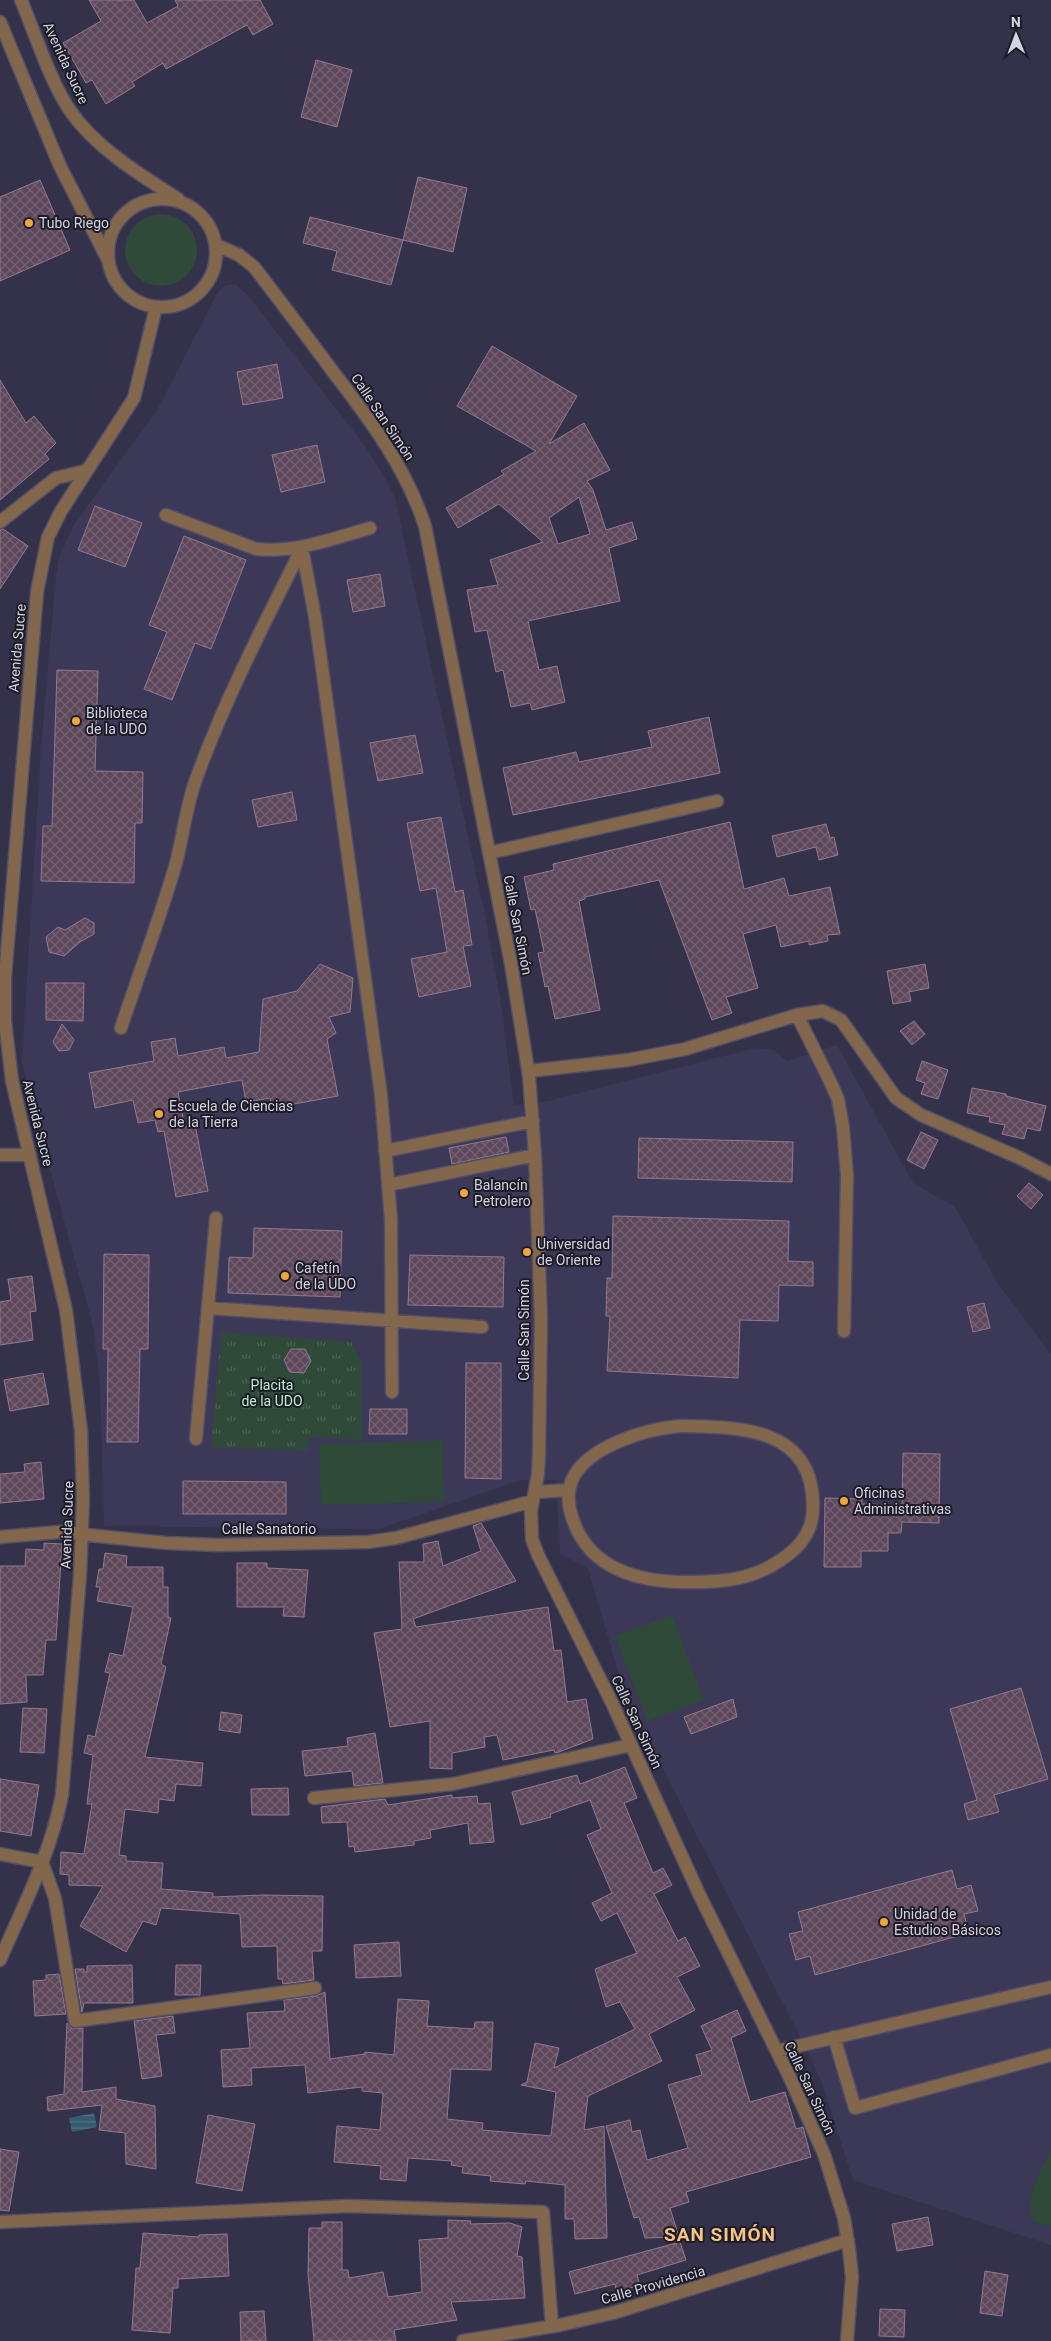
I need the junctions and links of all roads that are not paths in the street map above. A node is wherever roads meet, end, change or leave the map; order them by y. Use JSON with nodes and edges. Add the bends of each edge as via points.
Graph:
{"nodes":[{"id":1,"x":21,"y":0,"type":"edge"},
{"id":2,"x":1,"y":25,"type":"edge"},
{"id":3,"x":186,"y":205,"type":"junction"},
{"id":4,"x":216,"y":245,"type":"junction"},
{"id":5,"x":108,"y":260,"type":"junction"},
{"id":6,"x":156,"y":306,"type":"junction"},
{"id":7,"x":84,"y":472,"type":"junction"},
{"id":8,"x":166,"y":515,"type":"dead end"},
{"id":9,"x":0,"y":522,"type":"edge"},
{"id":10,"x":370,"y":528,"type":"dead end"},
{"id":11,"x":302,"y":548,"type":"junction"},
{"id":12,"x":717,"y":801,"type":"dead end"},
{"id":13,"x":489,"y":853,"type":"junction"},
{"id":14,"x":797,"y":1015,"type":"junction"},
{"id":15,"x":121,"y":1028,"type":"dead end"},
{"id":16,"x":529,"y":1071,"type":"junction"},
{"id":17,"x":533,"y":1121,"type":"junction"},
{"id":18,"x":385,"y":1151,"type":"junction"},
{"id":19,"x":0,"y":1155,"type":"edge"},
{"id":20,"x":535,"y":1155,"type":"junction"},
{"id":21,"x":30,"y":1156,"type":"junction"},
{"id":22,"x":1051,"y":1174,"type":"edge"},
{"id":23,"x":388,"y":1185,"type":"junction"},
{"id":24,"x":216,"y":1218,"type":"dead end"},
{"id":25,"x":208,"y":1308,"type":"junction"},
{"id":26,"x":392,"y":1322,"type":"junction"},
{"id":27,"x":482,"y":1327,"type":"dead end"},
{"id":28,"x":844,"y":1331,"type":"dead end"},
{"id":29,"x":392,"y":1392,"type":"dead end"},
{"id":30,"x":196,"y":1439,"type":"dead end"},
{"id":31,"x":569,"y":1490,"type":"junction"},
{"id":32,"x":534,"y":1496,"type":"junction"},
{"id":33,"x":82,"y":1534,"type":"junction"},
{"id":34,"x":0,"y":1537,"type":"edge"},
{"id":35,"x":631,"y":1745,"type":"junction"},
{"id":36,"x":314,"y":1798,"type":"dead end"},
{"id":37,"x":0,"y":1854,"type":"edge"},
{"id":38,"x":42,"y":1862,"type":"junction"},
{"id":39,"x":0,"y":1960,"type":"edge"},
{"id":40,"x":1051,"y":1987,"type":"edge"},
{"id":41,"x":315,"y":1988,"type":"dead end"},
{"id":42,"x":834,"y":2037,"type":"junction"},
{"id":43,"x":777,"y":2051,"type":"junction"},
{"id":44,"x":1051,"y":2055,"type":"edge"},
{"id":45,"x":0,"y":2222,"type":"edge"},
{"id":46,"x":848,"y":2240,"type":"junction"},
{"id":47,"x":552,"y":2326,"type":"junction"},
{"id":48,"x":463,"y":2341,"type":"edge"},
{"id":49,"x":847,"y":2341,"type":"edge"}],
"edges":[{"from":1,"to":3,"type":"street","name":"Avenida Sucre","via":[[71,113],[121,161]]},
{"from":2,"to":5,"type":"street","via":[[60,166]]},
{"from":3,"to":4,"type":"street","via":[[206,222]]},
{"from":3,"to":5,"type":"street","via":[[174,200],[154,200],[125,213],[110,234]]},
{"from":4,"to":6,"type":"street","via":[[213,271],[199,293],[176,305]]},
{"from":4,"to":13,"type":"street","name":"Calle San Simón","via":[[239,255],[254,267],[382,437],[418,503],[426,526]]},
{"from":5,"to":6,"type":"street","via":[[111,273],[126,294]]},
{"from":6,"to":7,"type":"street","name":"Avenida Sucre","via":[[134,398]]},
{"from":7,"to":9,"type":"street","via":[[56,478]]},
{"from":7,"to":21,"type":"street","name":"Avenida Sucre","via":[[48,537],[42,563],[5,977],[5,1021],[12,1081]]},
{"from":8,"to":11,"type":"street","via":[[256,549]]},
{"from":10,"to":11,"type":"street"},
{"from":11,"to":15,"type":"street","via":[[256,639],[205,757],[188,804],[176,862]]},
{"from":11,"to":18,"type":"street","via":[[315,618],[356,912],[381,1096]]},
{"from":12,"to":13,"type":"street"},
{"from":13,"to":16,"type":"street","name":"Calle San Simón"},
{"from":14,"to":16,"type":"street","via":[[685,1049],[619,1061]]},
{"from":14,"to":22,"type":"street","via":[[823,1011],[834,1015],[841,1020],[896,1098],[906,1106]]},
{"from":14,"to":28,"type":"street","via":[[830,1079],[843,1127],[847,1176]]},
{"from":16,"to":17,"type":"street","name":"Calle San Simón"},
{"from":17,"to":18,"type":"street"},
{"from":17,"to":20,"type":"street","name":"Calle San Simón"},
{"from":18,"to":23,"type":"street"},
{"from":19,"to":21,"type":"street"},
{"from":20,"to":23,"type":"street"},
{"from":20,"to":32,"type":"street","name":"Calle San Simón","via":[[540,1319],[539,1453]]},
{"from":21,"to":33,"type":"street","name":"Avenida Sucre","via":[[66,1310],[76,1381],[83,1466]]},
{"from":23,"to":26,"type":"street"},
{"from":24,"to":25,"type":"street"},
{"from":25,"to":26,"type":"street"},
{"from":25,"to":30,"type":"street"},
{"from":26,"to":27,"type":"street"},
{"from":26,"to":29,"type":"street"},
{"from":31,"to":31,"type":"street","via":[[575,1527],[585,1544],[605,1564],[618,1571],[652,1580],[725,1581],[763,1571],[799,1547],[813,1518],[812,1488],[797,1456],[787,1445],[775,1439],[737,1429],[680,1426],[651,1429],[630,1436],[589,1461],[577,1472]]},
{"from":31,"to":32,"type":"street","name":"Calle Sanatorio"},
{"from":32,"to":33,"type":"street","name":"Calle Sanatorio","via":[[396,1538],[368,1542],[166,1543]]},
{"from":32,"to":35,"type":"street","name":"Calle San Simón","via":[[532,1539],[538,1555]]},
{"from":33,"to":34,"type":"street","name":"Calle Sanatorio","via":[[59,1532]]},
{"from":33,"to":38,"type":"street","name":"Avenida Sucre","via":[[62,1795]]},
{"from":35,"to":36,"type":"street","via":[[452,1784]]},
{"from":35,"to":43,"type":"street","name":"Calle San Simón","via":[[700,1896]]},
{"from":37,"to":38,"type":"street"},
{"from":38,"to":39,"type":"street","name":"Avenida Sucre"},
{"from":38,"to":41,"type":"street","via":[[55,1898],[75,2021]]},
{"from":40,"to":42,"type":"street"},
{"from":42,"to":43,"type":"street"},
{"from":42,"to":44,"type":"street","via":[[855,2108]]},
{"from":43,"to":46,"type":"street","name":"Calle San Simón","via":[[824,2154],[837,2191]]},
{"from":45,"to":47,"type":"street","via":[[349,2206],[543,2212]]},
{"from":46,"to":47,"type":"street","name":"Calle Providencia","via":[[613,2313]]},
{"from":46,"to":49,"type":"street","name":"Calle San Simón","via":[[852,2277]]},
{"from":47,"to":48,"type":"street","name":"Calle Providencia"}]}
